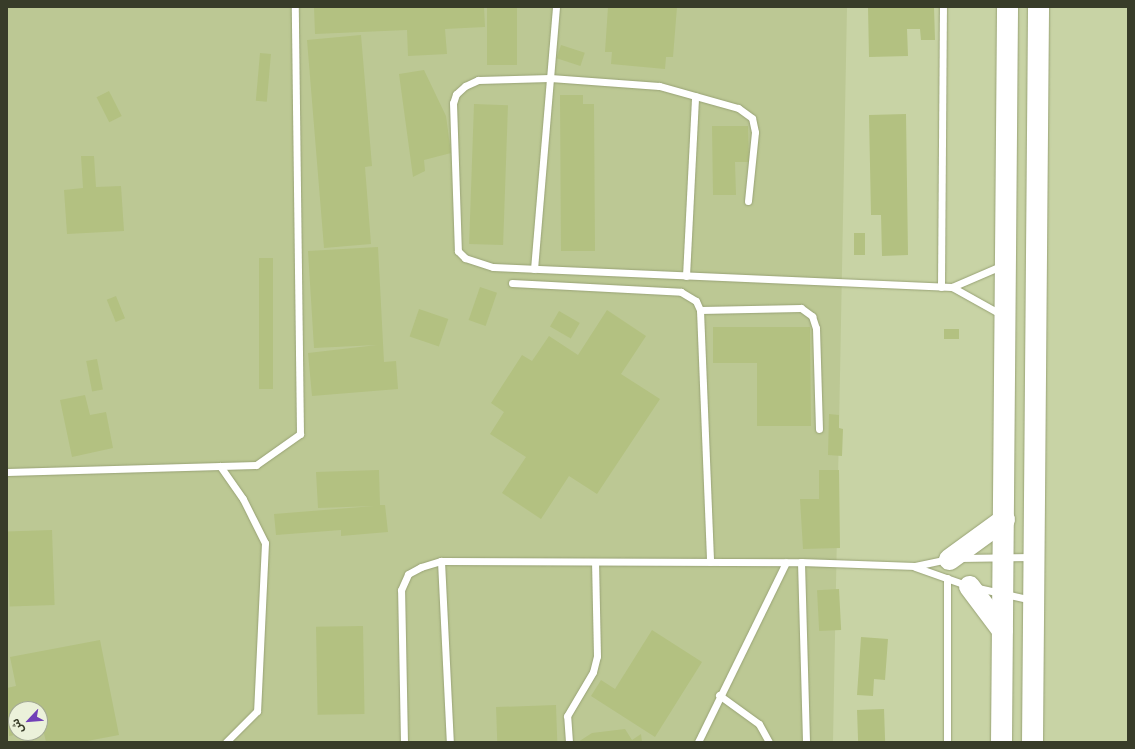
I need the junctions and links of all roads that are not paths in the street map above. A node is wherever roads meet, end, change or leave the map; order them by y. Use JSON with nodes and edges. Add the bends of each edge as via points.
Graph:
{"nodes":[{"id":1,"x":295,"y":7,"type":"edge"},
{"id":2,"x":556,"y":7,"type":"edge"},
{"id":3,"x":943,"y":7,"type":"edge"},
{"id":4,"x":1006,"y":7,"type":"edge"},
{"id":5,"x":1038,"y":7,"type":"edge"},
{"id":6,"x":550,"y":78,"type":"junction"},
{"id":7,"x":695,"y":96,"type":"junction"},
{"id":8,"x":748,"y":201,"type":"dead end"},
{"id":9,"x":1005,"y":264,"type":"junction"},
{"id":10,"x":534,"y":269,"type":"junction"},
{"id":11,"x":686,"y":276,"type":"junction"},
{"id":12,"x":512,"y":283,"type":"dead end"},
{"id":13,"x":941,"y":287,"type":"junction"},
{"id":14,"x":952,"y":287,"type":"junction"},
{"id":15,"x":700,"y":310,"type":"junction"},
{"id":16,"x":1005,"y":316,"type":"junction"},
{"id":17,"x":819,"y":428,"type":"dead end"},
{"id":18,"x":220,"y":466,"type":"junction"},
{"id":19,"x":7,"y":472,"type":"edge"},
{"id":20,"x":1004,"y":518,"type":"junction"},
{"id":21,"x":1003,"y":557,"type":"junction"},
{"id":22,"x":1036,"y":557,"type":"junction"},
{"id":23,"x":441,"y":561,"type":"junction"},
{"id":24,"x":595,"y":562,"type":"junction"},
{"id":25,"x":710,"y":562,"type":"junction"},
{"id":26,"x":786,"y":562,"type":"junction"},
{"id":27,"x":801,"y":562,"type":"junction"},
{"id":28,"x":915,"y":566,"type":"junction"},
{"id":29,"x":948,"y":568,"type":"junction"},
{"id":30,"x":969,"y":586,"type":"junction"},
{"id":31,"x":1003,"y":594,"type":"junction"},
{"id":32,"x":1035,"y":601,"type":"junction"},
{"id":33,"x":1002,"y":630,"type":"junction"},
{"id":34,"x":719,"y":695,"type":"junction"},
{"id":35,"x":226,"y":742,"type":"edge"},
{"id":36,"x":404,"y":742,"type":"edge"},
{"id":37,"x":450,"y":742,"type":"edge"},
{"id":38,"x":568,"y":742,"type":"edge"},
{"id":39,"x":698,"y":742,"type":"edge"},
{"id":40,"x":769,"y":742,"type":"edge"},
{"id":41,"x":806,"y":742,"type":"edge"},
{"id":42,"x":947,"y":742,"type":"edge"},
{"id":43,"x":1001,"y":742,"type":"edge"},
{"id":44,"x":1032,"y":742,"type":"edge"}],
"edges":[{"from":1,"to":18,"type":"lane","via":[[300,434],[256,465]]},
{"from":2,"to":6,"type":"lane"},
{"from":3,"to":13,"type":"lane"},
{"from":4,"to":9,"type":"main road"},
{"from":5,"to":22,"type":"main road"},
{"from":6,"to":7,"type":"lane","via":[[659,86]]},
{"from":6,"to":10,"type":"lane"},
{"from":6,"to":10,"type":"lane","via":[[478,80],[460,89],[453,103],[458,251],[465,258],[493,267]]},
{"from":7,"to":8,"type":"lane","via":[[738,108],[752,118],[755,132]]},
{"from":7,"to":11,"type":"lane"},
{"from":9,"to":14,"type":"lane"},
{"from":9,"to":16,"type":"main road"},
{"from":10,"to":11,"type":"lane"},
{"from":11,"to":13,"type":"lane"},
{"from":12,"to":15,"type":"lane","via":[[681,292],[696,301]]},
{"from":13,"to":14,"type":"lane"},
{"from":14,"to":16,"type":"lane"},
{"from":15,"to":17,"type":"lane","via":[[801,308],[812,316],[816,328]]},
{"from":15,"to":25,"type":"lane"},
{"from":16,"to":20,"type":"main road"},
{"from":18,"to":19,"type":"lane"},
{"from":18,"to":35,"type":"lane","via":[[243,499],[265,543],[257,711]]},
{"from":20,"to":21,"type":"main road"},
{"from":20,"to":29,"type":"main road"},
{"from":21,"to":22,"type":"lane"},
{"from":21,"to":29,"type":"lane"},
{"from":21,"to":31,"type":"main road"},
{"from":22,"to":32,"type":"main road"},
{"from":23,"to":24,"type":"lane"},
{"from":23,"to":36,"type":"lane","via":[[408,574],[401,590]]},
{"from":23,"to":37,"type":"lane"},
{"from":24,"to":25,"type":"lane"},
{"from":24,"to":38,"type":"lane","via":[[598,656],[593,672],[567,716]]},
{"from":25,"to":26,"type":"lane"},
{"from":26,"to":27,"type":"lane"},
{"from":26,"to":34,"type":"lane"},
{"from":27,"to":28,"type":"lane"},
{"from":27,"to":41,"type":"lane"},
{"from":28,"to":29,"type":"lane"},
{"from":28,"to":29,"type":"lane"},
{"from":29,"to":30,"type":"lane"},
{"from":29,"to":42,"type":"lane"},
{"from":30,"to":31,"type":"lane"},
{"from":30,"to":33,"type":"main road"},
{"from":31,"to":32,"type":"lane"},
{"from":31,"to":33,"type":"main road"},
{"from":32,"to":44,"type":"main road"},
{"from":33,"to":43,"type":"main road"},
{"from":34,"to":39,"type":"lane"},
{"from":34,"to":40,"type":"lane","via":[[759,724]]}]}
